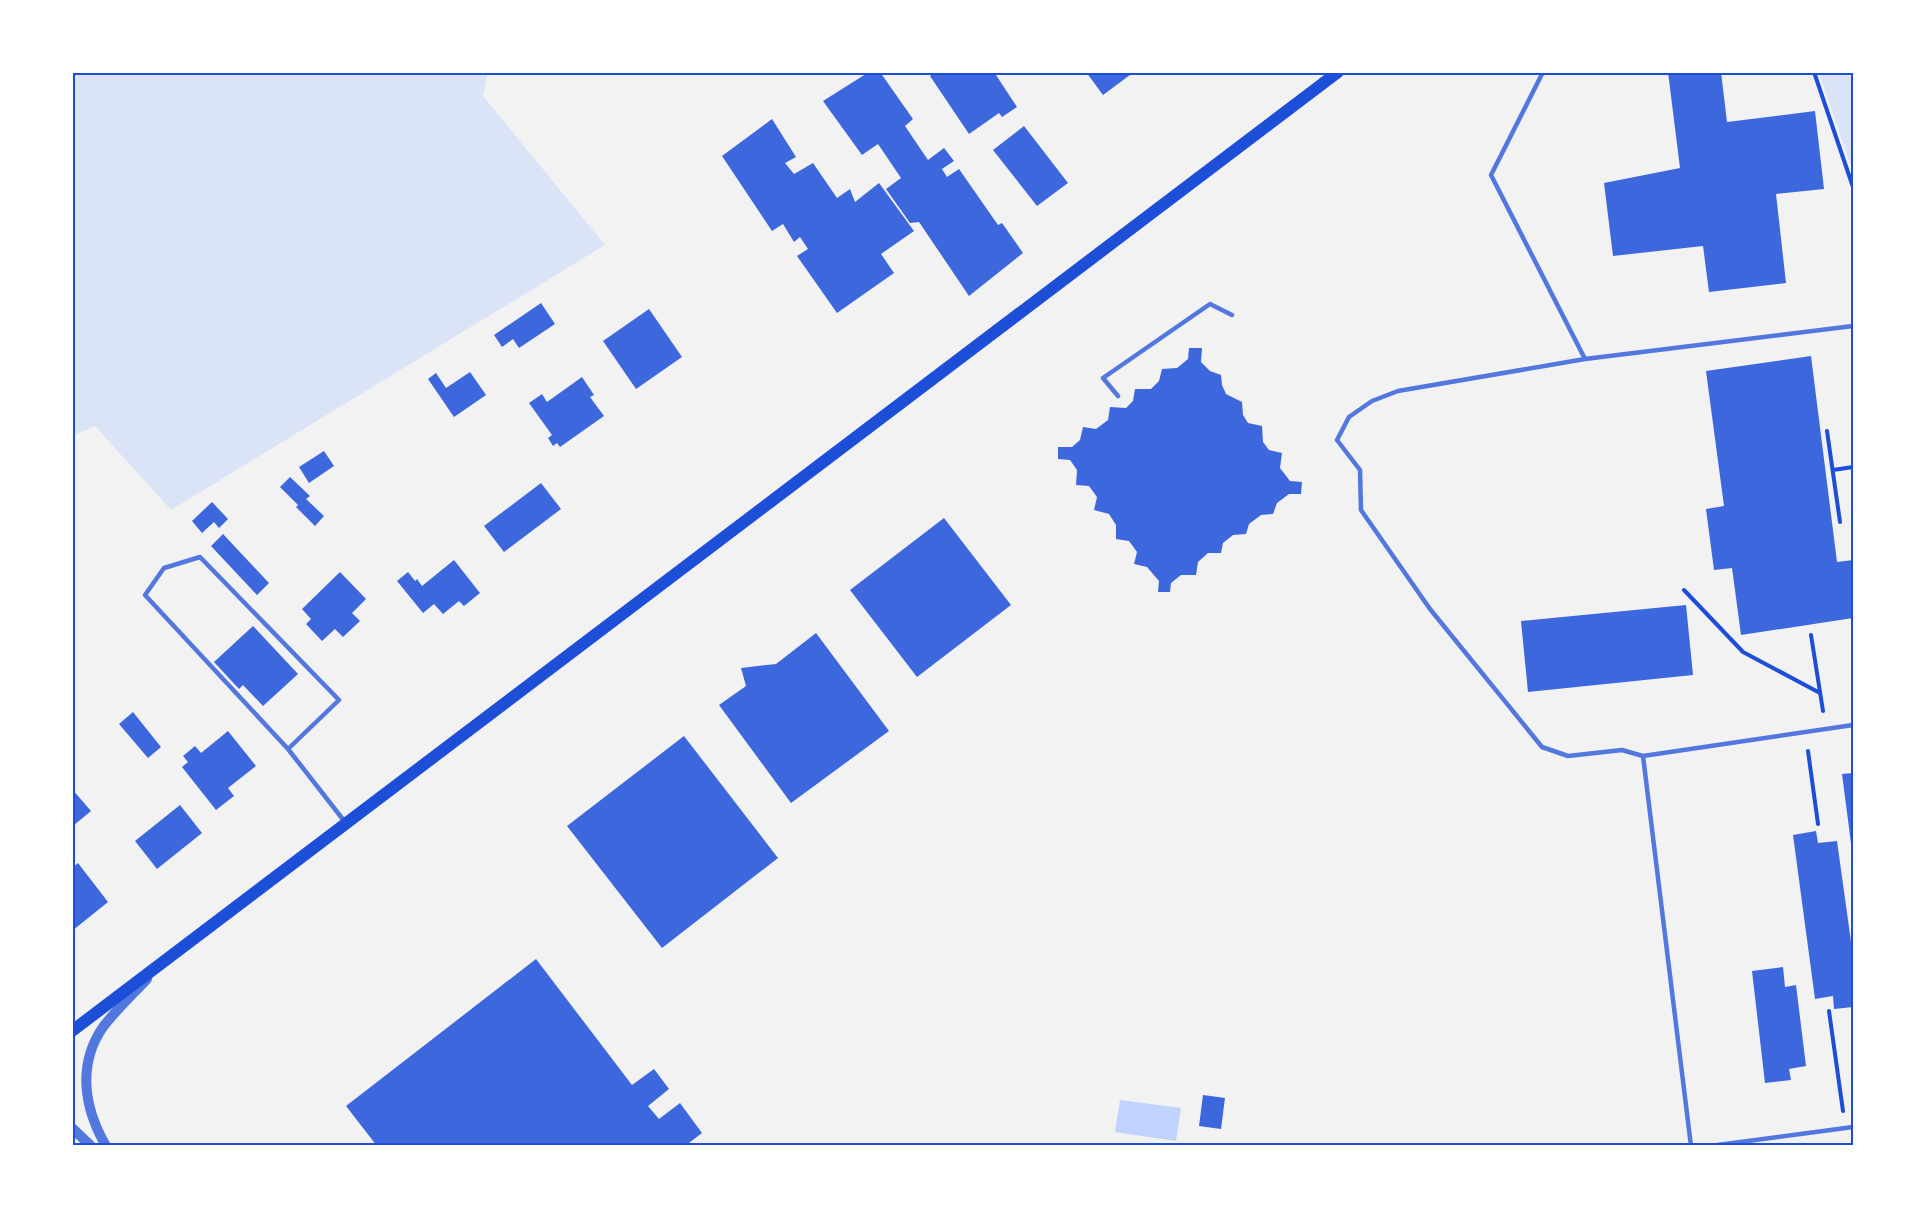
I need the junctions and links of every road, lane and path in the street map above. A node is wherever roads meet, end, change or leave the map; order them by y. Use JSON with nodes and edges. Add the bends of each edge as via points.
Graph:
{"nodes":[{"id":1,"x":1338,"y":72,"type":"edge"},
{"id":2,"x":1543,"y":72,"type":"edge"},
{"id":3,"x":1815,"y":75,"type":"dead end"},
{"id":4,"x":1853,"y":188,"type":"edge"},
{"id":5,"x":1232,"y":315,"type":"dead end"},
{"id":6,"x":1853,"y":326,"type":"edge"},
{"id":7,"x":1585,"y":359,"type":"junction"},
{"id":8,"x":1118,"y":396,"type":"dead end"},
{"id":9,"x":1827,"y":430,"type":"dead end"},
{"id":10,"x":1853,"y":467,"type":"edge"},
{"id":11,"x":1833,"y":470,"type":"junction"},
{"id":12,"x":1840,"y":522,"type":"dead end"},
{"id":13,"x":1684,"y":590,"type":"dead end"},
{"id":14,"x":1811,"y":634,"type":"dead end"},
{"id":15,"x":1820,"y":693,"type":"junction"},
{"id":16,"x":1853,"y":725,"type":"edge"},
{"id":17,"x":1826,"y":729,"type":"junction"},
{"id":18,"x":1805,"y":732,"type":"junction"},
{"id":19,"x":288,"y":749,"type":"junction"},
{"id":20,"x":1643,"y":756,"type":"junction"},
{"id":21,"x":346,"y":824,"type":"junction"},
{"id":22,"x":1818,"y":824,"type":"dead end"},
{"id":23,"x":159,"y":966,"type":"junction"},
{"id":24,"x":1829,"y":1011,"type":"dead end"},
{"id":25,"x":72,"y":1031,"type":"edge"},
{"id":26,"x":1853,"y":1127,"type":"edge"},
{"id":27,"x":72,"y":1128,"type":"edge"},
{"id":28,"x":1846,"y":1128,"type":"junction"},
{"id":29,"x":91,"y":1146,"type":"edge"},
{"id":30,"x":106,"y":1146,"type":"edge"},
{"id":31,"x":1691,"y":1146,"type":"edge"},
{"id":32,"x":1710,"y":1146,"type":"edge"}],
"edges":[{"from":1,"to":21,"type":"main road"},
{"from":2,"to":7,"type":"lane","via":[[1491,176]]},
{"from":3,"to":4,"type":"path"},
{"from":5,"to":8,"type":"lane","via":[[1210,304],[1103,378]]},
{"from":6,"to":7,"type":"lane"},
{"from":7,"to":20,"type":"lane","via":[[1398,391],[1372,401],[1349,417],[1337,440],[1360,470],[1361,510],[1430,609],[1542,747],[1568,756],[1622,750]]},
{"from":9,"to":11,"type":"path"},
{"from":10,"to":11,"type":"path"},
{"from":11,"to":12,"type":"path"},
{"from":13,"to":15,"type":"path","via":[[1743,652]]},
{"from":14,"to":15,"type":"path"},
{"from":15,"to":17,"type":"path"},
{"from":16,"to":17,"type":"lane"},
{"from":17,"to":18,"type":"lane"},
{"from":18,"to":20,"type":"lane"},
{"from":18,"to":22,"type":"path"},
{"from":19,"to":19,"type":"lane","via":[[339,700],[200,557],[164,568],[145,595]]},
{"from":19,"to":21,"type":"lane"},
{"from":20,"to":31,"type":"lane"},
{"from":21,"to":23,"type":"main road"},
{"from":23,"to":25,"type":"main road"},
{"from":23,"to":30,"type":"street","via":[[104,1027],[92,1048],[87,1097]]},
{"from":24,"to":28,"type":"path"},
{"from":26,"to":28,"type":"lane"},
{"from":27,"to":29,"type":"street"},
{"from":28,"to":32,"type":"lane"}]}
